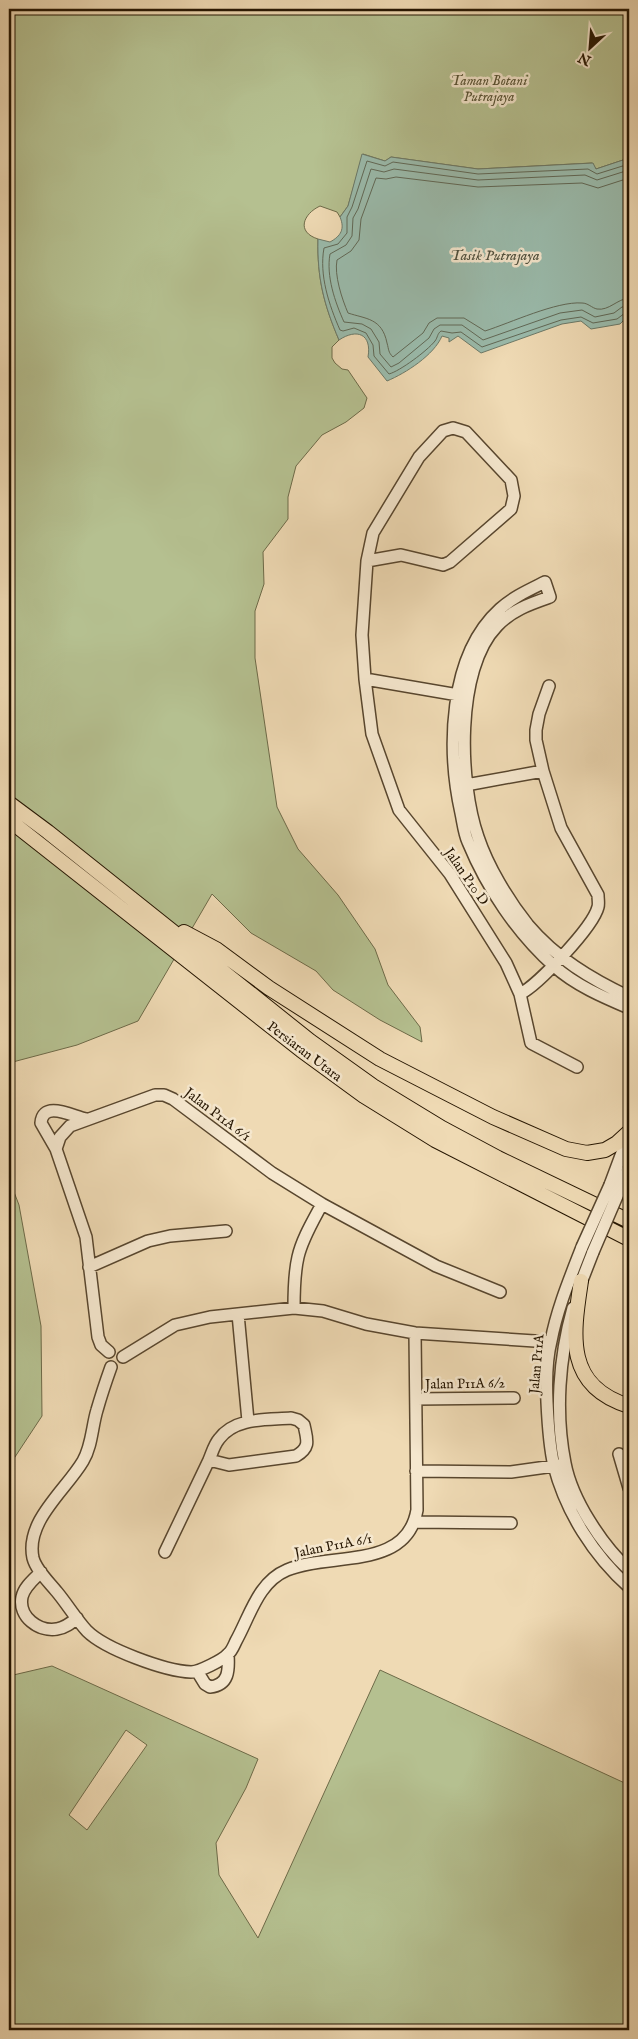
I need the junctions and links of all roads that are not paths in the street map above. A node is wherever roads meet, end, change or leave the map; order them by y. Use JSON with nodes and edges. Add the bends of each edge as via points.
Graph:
{"nodes":[{"id":1,"x":367,"y":560,"type":"junction"},
{"id":2,"x":365,"y":679,"type":"junction"},
{"id":3,"x":549,"y":686,"type":"dead end"},
{"id":4,"x":463,"y":696,"type":"junction"},
{"id":5,"x":543,"y":771,"type":"junction"},
{"id":6,"x":466,"y":785,"type":"junction"},
{"id":7,"x":9,"y":803,"type":"edge"},
{"id":8,"x":9,"y":820,"type":"edge"},
{"id":9,"x":153,"y":915,"type":"junction"},
{"id":10,"x":557,"y":961,"type":"junction"},
{"id":11,"x":520,"y":994,"type":"junction"},
{"id":12,"x":629,"y":997,"type":"edge"},
{"id":13,"x":629,"y":1008,"type":"edge"},
{"id":14,"x":577,"y":1067,"type":"dead end"},
{"id":15,"x":86,"y":1118,"type":"junction"},
{"id":16,"x":629,"y":1133,"type":"edge"},
{"id":17,"x":56,"y":1149,"type":"junction"},
{"id":18,"x":629,"y":1166,"type":"edge"},
{"id":19,"x":615,"y":1187,"type":"junction"},
{"id":20,"x":322,"y":1204,"type":"junction"},
{"id":21,"x":629,"y":1221,"type":"edge"},
{"id":22,"x":226,"y":1231,"type":"dead end"},
{"id":23,"x":629,"y":1239,"type":"edge"},
{"id":24,"x":89,"y":1267,"type":"junction"},
{"id":25,"x":581,"y":1281,"type":"junction"},
{"id":26,"x":500,"y":1292,"type":"dead end"},
{"id":27,"x":294,"y":1308,"type":"junction"},
{"id":28,"x":238,"y":1314,"type":"junction"},
{"id":29,"x":415,"y":1333,"type":"junction"},
{"id":30,"x":550,"y":1342,"type":"junction"},
{"id":31,"x":108,"y":1352,"type":"junction"},
{"id":32,"x":123,"y":1358,"type":"junction"},
{"id":33,"x":111,"y":1367,"type":"junction"},
{"id":34,"x":514,"y":1398,"type":"dead end"},
{"id":35,"x":416,"y":1399,"type":"junction"},
{"id":36,"x":629,"y":1406,"type":"edge"},
{"id":37,"x":248,"y":1421,"type":"junction"},
{"id":38,"x":619,"y":1454,"type":"dead end"},
{"id":39,"x":209,"y":1460,"type":"junction"},
{"id":40,"x":560,"y":1466,"type":"junction"},
{"id":41,"x":416,"y":1470,"type":"junction"},
{"id":42,"x":629,"y":1488,"type":"edge"},
{"id":43,"x":415,"y":1522,"type":"junction"},
{"id":44,"x":511,"y":1523,"type":"dead end"},
{"id":45,"x":165,"y":1552,"type":"dead end"},
{"id":46,"x":629,"y":1570,"type":"edge"},
{"id":47,"x":41,"y":1572,"type":"junction"},
{"id":48,"x":629,"y":1588,"type":"edge"},
{"id":49,"x":78,"y":1618,"type":"junction"},
{"id":50,"x":228,"y":1655,"type":"junction"},
{"id":51,"x":197,"y":1671,"type":"junction"}],
"edges":[{"from":1,"to":1,"type":"street","name":"Jalan P10 D","via":[[373,534],[403,481],[419,457],[443,432],[454,428],[466,432],[511,480],[514,496],[511,509],[450,562],[443,565],[401,555]]},
{"from":1,"to":2,"type":"street","name":"Jalan P10 D","via":[[362,634]]},
{"from":2,"to":4,"type":"street"},
{"from":2,"to":11,"type":"street","name":"Jalan P10 D","via":[[372,734],[399,810],[450,874],[506,962]]},
{"from":3,"to":5,"type":"street","via":[[536,730]]},
{"from":4,"to":4,"type":"street","via":[[467,659],[487,622],[512,598],[545,582],[550,597],[507,616],[486,640]]},
{"from":4,"to":6,"type":"street"},
{"from":4,"to":10,"type":"street","via":[[454,733],[456,786],[467,840],[495,895],[521,930]]},
{"from":5,"to":6,"type":"street"},
{"from":5,"to":10,"type":"street","via":[[561,828],[598,896],[599,906],[591,921]]},
{"from":6,"to":10,"type":"street","via":[[478,836],[503,890]]},
{"from":7,"to":9,"type":"main road","name":"Persiaran Utara"},
{"from":8,"to":23,"type":"main road","name":"Persiaran Utara","via":[[364,1096],[435,1140]]},
{"from":9,"to":16,"type":"main road","via":[[216,949],[269,988],[380,1059],[493,1117],[566,1149],[588,1153],[605,1150]]},
{"from":9,"to":21,"type":"main road","name":"Persiaran Utara","via":[[310,1041],[373,1086],[490,1154]]},
{"from":10,"to":11,"type":"street"},
{"from":10,"to":12,"type":"street"},
{"from":10,"to":13,"type":"street","via":[[572,979]]},
{"from":11,"to":14,"type":"street","name":"Jalan P10 D","via":[[531,1043]]},
{"from":15,"to":17,"type":"street","name":"Jalan P11A 6/1","via":[[64,1130]]},
{"from":15,"to":17,"type":"street","via":[[55,1110],[44,1114],[41,1123]]},
{"from":15,"to":20,"type":"street","name":"Jalan P11A 6/1","via":[[164,1095],[272,1173]]},
{"from":16,"to":19,"type":"street","name":"Jalan P11A"},
{"from":17,"to":24,"type":"street","via":[[86,1237]]},
{"from":18,"to":19,"type":"street","name":"Jalan P11A"},
{"from":19,"to":25,"type":"street","name":"Jalan P11A","bridge":true},
{"from":19,"to":30,"type":"street","name":"Jalan P11A","bridge":true,"via":[[582,1247]]},
{"from":20,"to":26,"type":"street","name":"Jalan P11A 6/1","via":[[436,1266]]},
{"from":20,"to":27,"type":"street","via":[[298,1256]]},
{"from":22,"to":24,"type":"street","via":[[148,1241]]},
{"from":24,"to":31,"type":"street","via":[[98,1338]]},
{"from":25,"to":36,"type":"main road","via":[[574,1327],[580,1364],[598,1389]]},
{"from":25,"to":40,"type":"street","name":"Jalan P11A","via":[[561,1368]]},
{"from":27,"to":28,"type":"street"},
{"from":27,"to":29,"type":"street","via":[[323,1311],[366,1324]]},
{"from":28,"to":32,"type":"street","via":[[175,1325]]},
{"from":28,"to":37,"type":"street"},
{"from":29,"to":30,"type":"street"},
{"from":29,"to":35,"type":"street"},
{"from":30,"to":40,"type":"street","name":"Jalan P11A","via":[[548,1430]]},
{"from":31,"to":32,"type":"street","via":[[120,1352]]},
{"from":31,"to":33,"type":"street","via":[[106,1363]]},
{"from":32,"to":33,"type":"street","via":[[122,1364]]},
{"from":33,"to":47,"type":"street","via":[[85,1458],[53,1498],[33,1539],[34,1561]]},
{"from":34,"to":35,"type":"street","name":"Jalan P11A 6/2"},
{"from":35,"to":41,"type":"street"},
{"from":37,"to":39,"type":"street","via":[[226,1431]]},
{"from":37,"to":39,"type":"street","via":[[298,1420],[304,1425],[308,1442],[304,1451],[296,1456],[229,1465]]},
{"from":38,"to":42,"type":"street"},
{"from":39,"to":45,"type":"street"},
{"from":40,"to":41,"type":"street","via":[[511,1472]]},
{"from":40,"to":46,"type":"street","name":"Jalan P11A","via":[[606,1546]]},
{"from":40,"to":48,"type":"street","name":"Jalan P11A","via":[[570,1509],[597,1554]]},
{"from":41,"to":43,"type":"street"},
{"from":43,"to":44,"type":"street"},
{"from":43,"to":50,"type":"street","name":"Jalan P11A 6/1","via":[[393,1547],[366,1556],[289,1568],[277,1574],[259,1596]]},
{"from":47,"to":49,"type":"street"},
{"from":47,"to":49,"type":"street","via":[[22,1597],[28,1620],[36,1626],[57,1629]]},
{"from":49,"to":51,"type":"street","via":[[88,1632],[110,1647],[164,1666]]},
{"from":50,"to":51,"type":"street"},
{"from":50,"to":51,"type":"street","via":[[229,1668],[222,1683],[210,1687]]}]}
